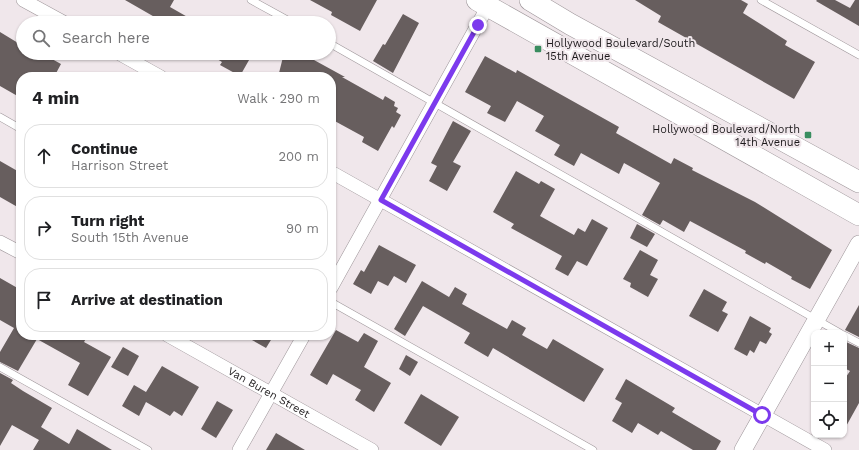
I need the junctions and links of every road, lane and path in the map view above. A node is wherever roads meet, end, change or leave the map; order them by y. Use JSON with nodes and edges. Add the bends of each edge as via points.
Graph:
{"nodes":[{"id":1,"x":23,"y":0,"type":"edge"},
{"id":2,"x":251,"y":0,"type":"edge"},
{"id":3,"x":530,"y":0,"type":"edge"},
{"id":4,"x":761,"y":0,"type":"edge"},
{"id":5,"x":483,"y":3,"type":"edge"},
{"id":6,"x":52,"y":16,"type":"edge"},
{"id":7,"x":280,"y":16,"type":"edge"},
{"id":8,"x":570,"y":24,"type":"junction"},
{"id":9,"x":336,"y":47,"type":"edge"},
{"id":10,"x":859,"y":55,"type":"edge"},
{"id":11,"x":131,"y":60,"type":"edge"},
{"id":12,"x":152,"y":72,"type":"edge"},
{"id":13,"x":435,"y":102,"type":"junction"},
{"id":14,"x":0,"y":117,"type":"edge"},
{"id":15,"x":16,"y":126,"type":"edge"},
{"id":16,"x":336,"y":175,"type":"edge"},
{"id":17,"x":859,"y":182,"type":"edge"},
{"id":18,"x":381,"y":200,"type":"junction"},
{"id":19,"x":859,"y":215,"type":"edge"},
{"id":20,"x":0,"y":242,"type":"edge"},
{"id":21,"x":859,"y":244,"type":"edge"},
{"id":22,"x":16,"y":251,"type":"edge"},
{"id":23,"x":336,"y":279,"type":"edge"},
{"id":24,"x":336,"y":305,"type":"edge"},
{"id":25,"x":816,"y":319,"type":"junction"},
{"id":26,"x":835,"y":330,"type":"edge"},
{"id":27,"x":847,"y":337,"type":"edge"},
{"id":28,"x":176,"y":340,"type":"edge"},
{"id":29,"x":301,"y":340,"type":"edge"},
{"id":30,"x":859,"y":343,"type":"edge"},
{"id":31,"x":0,"y":367,"type":"edge"},
{"id":32,"x":271,"y":393,"type":"junction"},
{"id":33,"x":762,"y":415,"type":"junction"},
{"id":34,"x":148,"y":450,"type":"edge"},
{"id":35,"x":239,"y":450,"type":"edge"},
{"id":36,"x":372,"y":450,"type":"edge"},
{"id":37,"x":593,"y":450,"type":"edge"},
{"id":38,"x":743,"y":450,"type":"edge"},
{"id":39,"x":825,"y":450,"type":"edge"}],
"edges":[{"from":1,"to":6,"type":"street"},
{"from":2,"to":7,"type":"lane"},
{"from":3,"to":8,"type":"main road"},
{"from":4,"to":10,"type":"lane"},
{"from":5,"to":8,"type":"main road","via":[[514,8]]},
{"from":5,"to":13,"type":"street"},
{"from":5,"to":19,"type":"main road"},
{"from":8,"to":17,"type":"main road"},
{"from":9,"to":13,"type":"lane"},
{"from":11,"to":12,"type":"street"},
{"from":13,"to":18,"type":"street"},
{"from":13,"to":25,"type":"lane"},
{"from":14,"to":15,"type":"lane"},
{"from":16,"to":18,"type":"street"},
{"from":18,"to":23,"type":"street"},
{"from":18,"to":33,"type":"street"},
{"from":20,"to":22,"type":"street"},
{"from":21,"to":25,"type":"street"},
{"from":24,"to":37,"type":"lane"},
{"from":25,"to":26,"type":"lane"},
{"from":25,"to":33,"type":"street"},
{"from":27,"to":30,"type":"lane"},
{"from":28,"to":32,"type":"street","name":"Van Buren Street"},
{"from":29,"to":32,"type":"street"},
{"from":31,"to":34,"type":"lane"},
{"from":32,"to":35,"type":"street"},
{"from":32,"to":36,"type":"street","name":"Van Buren Street"},
{"from":33,"to":38,"type":"street"},
{"from":33,"to":39,"type":"street"}]}
